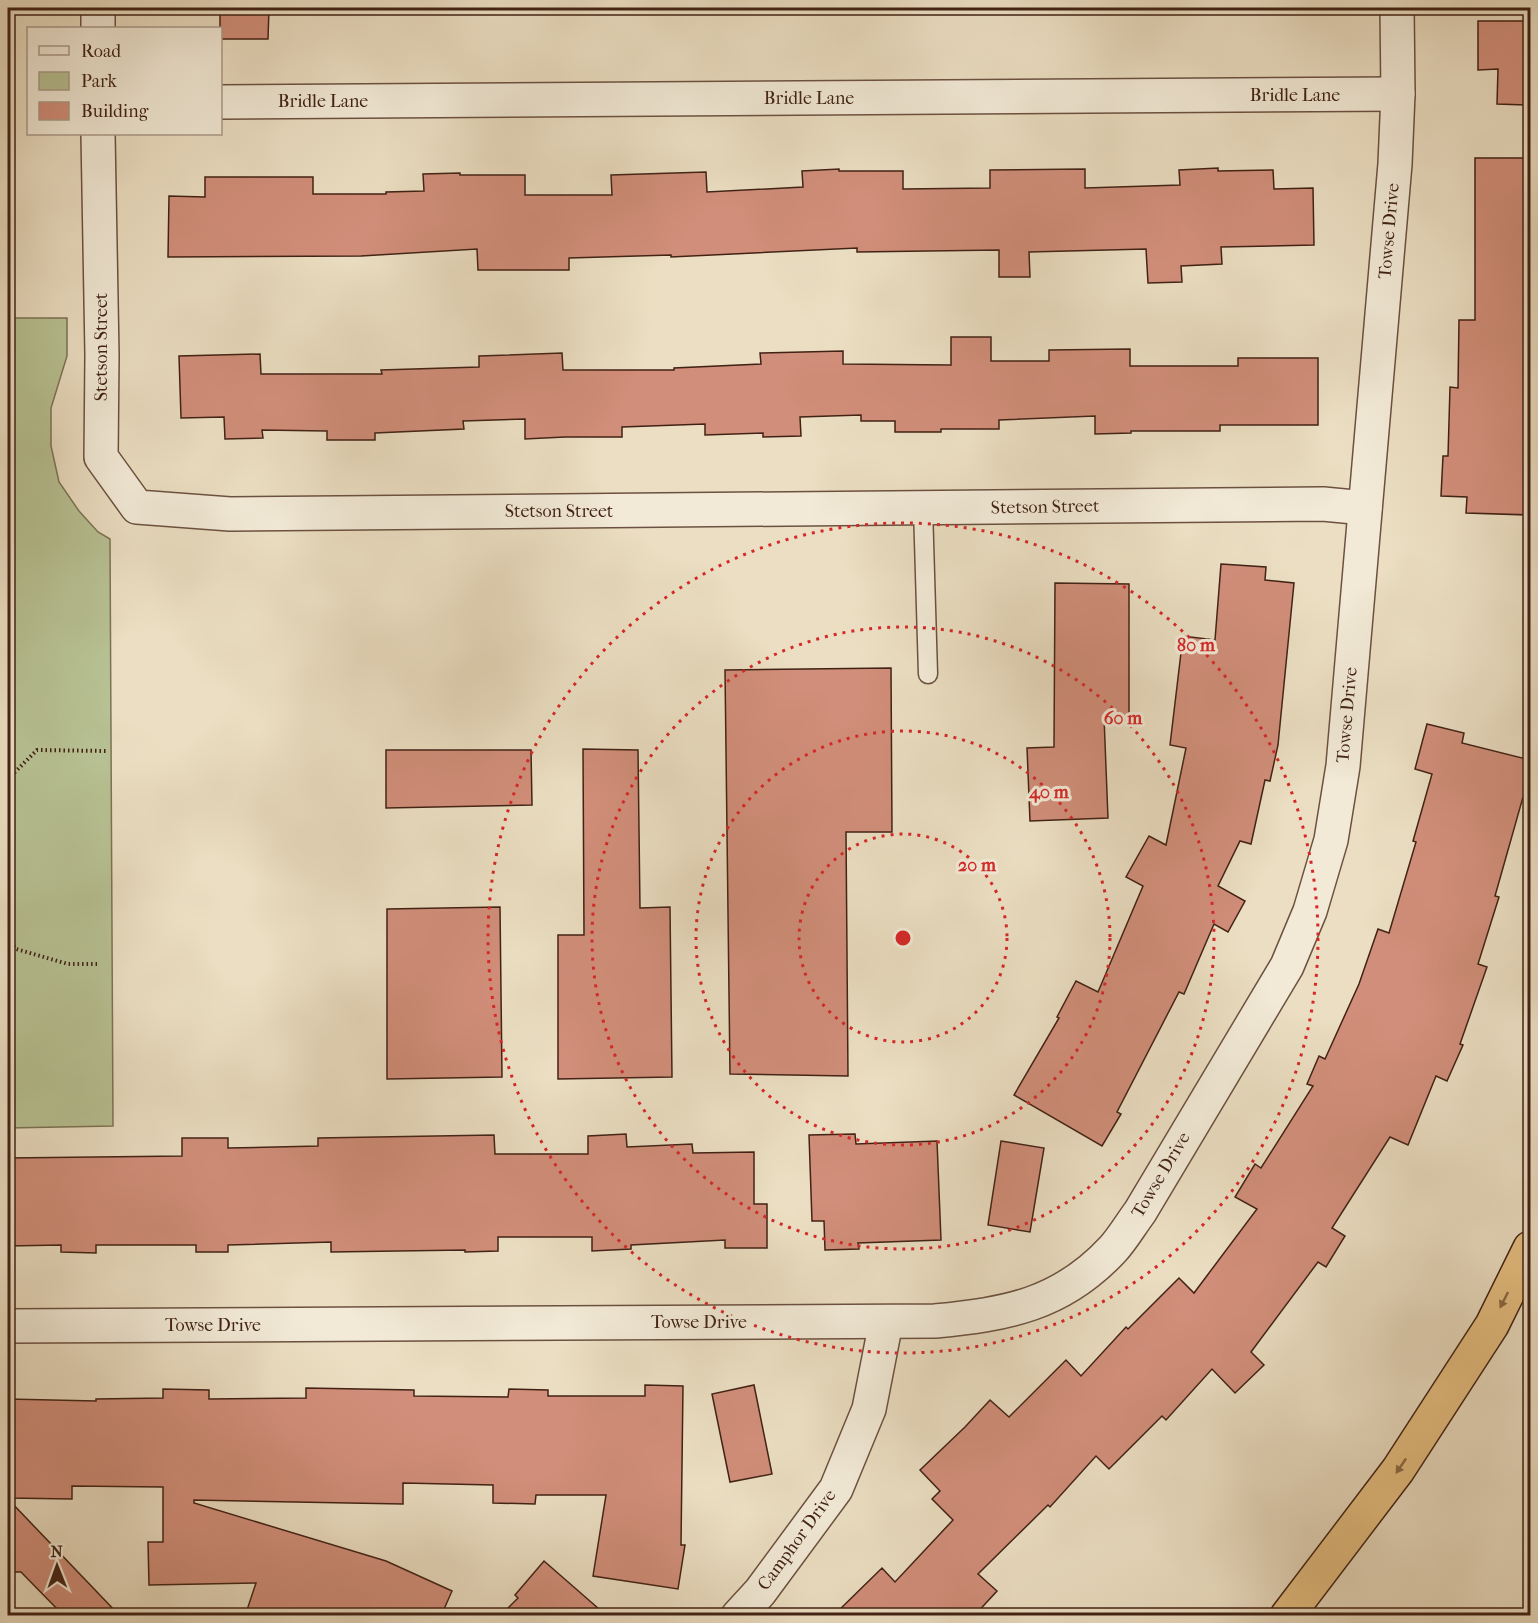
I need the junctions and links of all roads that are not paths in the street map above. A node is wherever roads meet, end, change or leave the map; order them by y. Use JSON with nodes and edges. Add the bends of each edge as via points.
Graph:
{"nodes":[{"id":1,"x":98,"y":8,"type":"edge"},
{"id":2,"x":1397,"y":8,"type":"edge"},
{"id":3,"x":98,"y":27,"type":"edge"},
{"id":4,"x":1398,"y":94,"type":"junction"},
{"id":5,"x":222,"y":102,"type":"edge"},
{"id":6,"x":98,"y":135,"type":"edge"},
{"id":7,"x":923,"y":508,"type":"junction"},
{"id":8,"x":1365,"y":508,"type":"junction"},
{"id":9,"x":928,"y":674,"type":"dead end"},
{"id":10,"x":1530,"y":1248,"type":"edge"},
{"id":11,"x":886,"y":1322,"type":"junction"},
{"id":12,"x":8,"y":1326,"type":"edge"},
{"id":13,"x":738,"y":1616,"type":"edge"},
{"id":14,"x":1287,"y":1616,"type":"edge"}],
"edges":[{"from":1,"to":3,"type":"street"},
{"from":2,"to":4,"type":"street","name":"Towse Drive"},
{"from":4,"to":5,"type":"street","name":"Bridle Lane"},
{"from":4,"to":8,"type":"street","name":"Towse Drive"},
{"from":6,"to":7,"type":"street","name":"Stetson Street","via":[[101,456],[137,507],[231,514]]},
{"from":7,"to":8,"type":"street","name":"Stetson Street","via":[[1323,504]]},
{"from":7,"to":9,"type":"lane"},
{"from":8,"to":11,"type":"street","name":"Towse Drive","via":[[1343,766],[1331,840],[1310,911],[1287,966],[1140,1212],[1113,1249],[1083,1276],[1028,1306],[986,1316]]},
{"from":10,"to":14,"type":"highway","one_way":true,"via":[[1492,1325],[1398,1470]]},
{"from":11,"to":12,"type":"street","name":"Towse Drive"},
{"from":11,"to":13,"type":"street","name":"Camphor Drive","via":[[869,1409],[836,1489]]}]}
